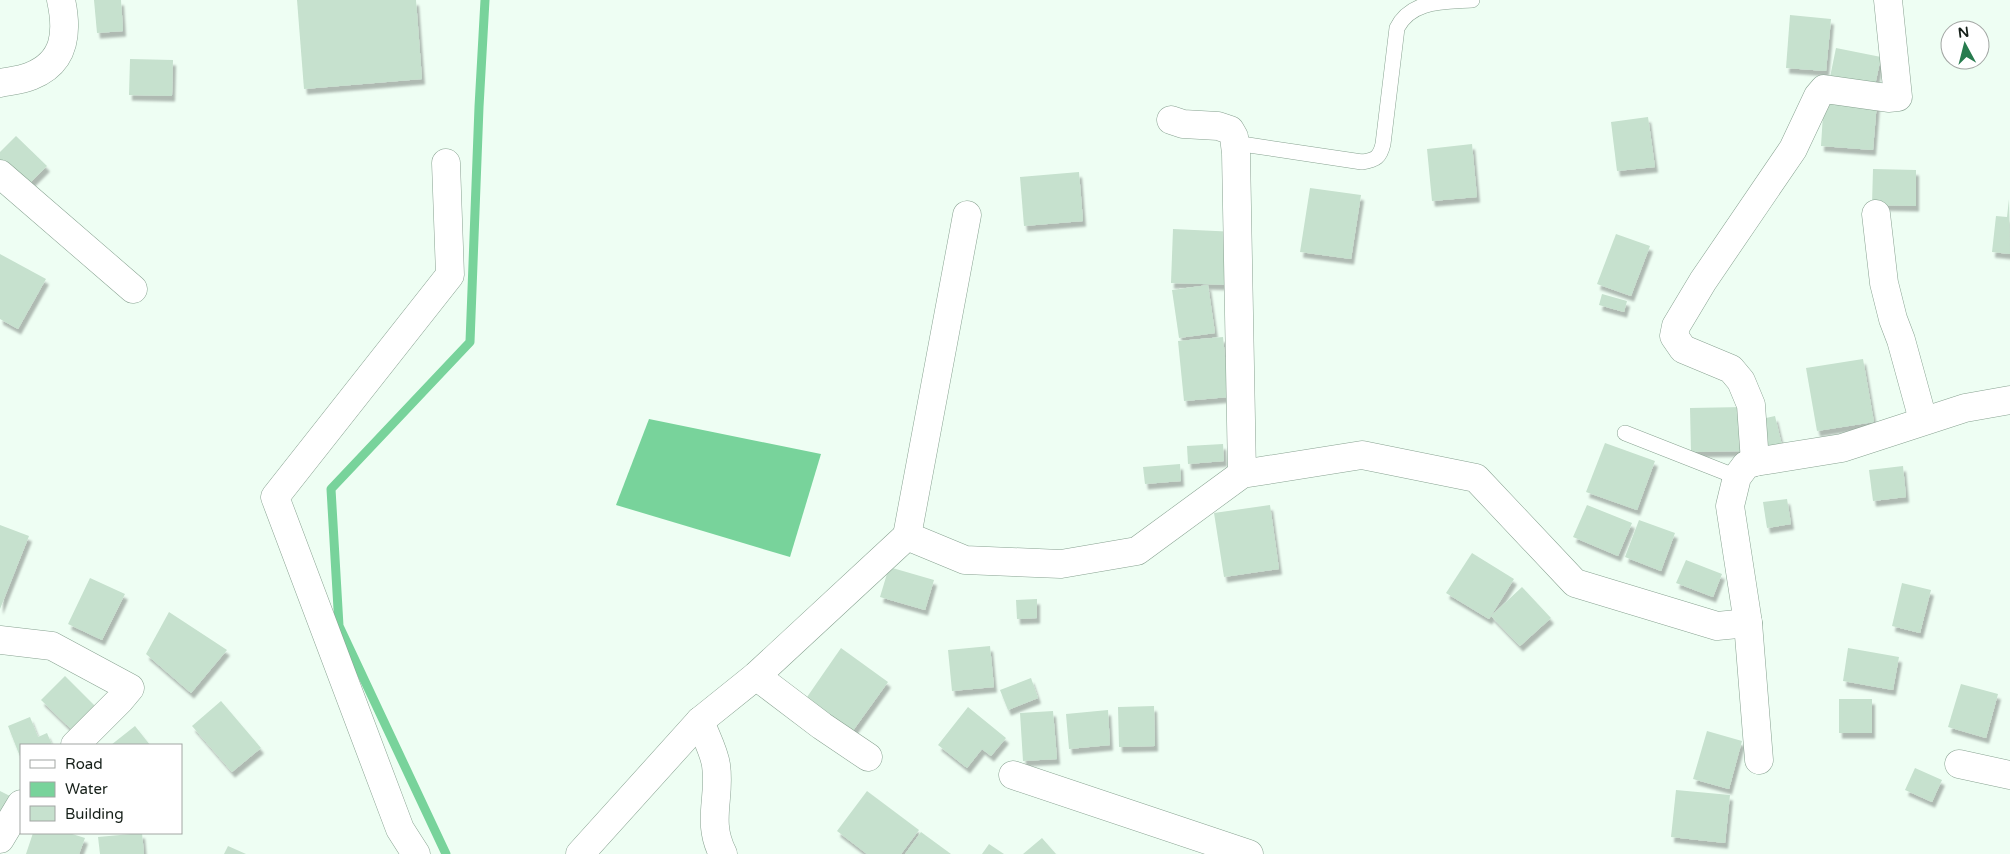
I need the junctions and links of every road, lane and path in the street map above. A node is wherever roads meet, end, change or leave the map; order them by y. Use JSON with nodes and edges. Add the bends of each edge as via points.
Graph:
{"nodes":[{"id":1,"x":60,"y":0,"type":"edge"},
{"id":2,"x":1472,"y":0,"type":"edge"},
{"id":3,"x":1888,"y":0,"type":"edge"},
{"id":4,"x":0,"y":83,"type":"edge"},
{"id":5,"x":1172,"y":120,"type":"dead end"},
{"id":6,"x":1235,"y":143,"type":"junction"},
{"id":7,"x":446,"y":163,"type":"dead end"},
{"id":8,"x":0,"y":174,"type":"edge"},
{"id":9,"x":1876,"y":214,"type":"dead end"},
{"id":10,"x":967,"y":215,"type":"dead end"},
{"id":11,"x":133,"y":289,"type":"dead end"},
{"id":12,"x":2010,"y":400,"type":"edge"},
{"id":13,"x":1923,"y":420,"type":"junction"},
{"id":14,"x":1625,"y":433,"type":"dead end"},
{"id":15,"x":1746,"y":470,"type":"junction"},
{"id":16,"x":1242,"y":474,"type":"junction"},
{"id":17,"x":907,"y":536,"type":"junction"},
{"id":18,"x":1748,"y":623,"type":"junction"},
{"id":19,"x":0,"y":640,"type":"edge"},
{"id":20,"x":756,"y":676,"type":"junction"},
{"id":21,"x":700,"y":721,"type":"junction"},
{"id":22,"x":76,"y":744,"type":"edge"},
{"id":23,"x":868,"y":757,"type":"dead end"},
{"id":24,"x":1759,"y":760,"type":"dead end"},
{"id":25,"x":1960,"y":764,"type":"dead end"},
{"id":26,"x":1013,"y":775,"type":"dead end"},
{"id":27,"x":2010,"y":775,"type":"edge"},
{"id":28,"x":20,"y":806,"type":"edge"},
{"id":29,"x":0,"y":839,"type":"edge"},
{"id":30,"x":1184,"y":844,"type":"edge"},
{"id":31,"x":0,"y":847,"type":"edge"},
{"id":32,"x":1,"y":854,"type":"edge"},
{"id":33,"x":416,"y":854,"type":"edge"},
{"id":34,"x":580,"y":854,"type":"edge"},
{"id":35,"x":723,"y":854,"type":"edge"},
{"id":36,"x":1249,"y":854,"type":"edge"}],
"edges":[{"from":1,"to":4,"type":"street","via":[[65,22],[62,48],[47,66],[31,76]]},
{"from":2,"to":6,"type":"lane","via":[[1419,4],[1402,16],[1397,28],[1381,155],[1374,160],[1362,162]]},
{"from":3,"to":15,"type":"street","via":[[1898,97],[1824,89],[1793,149],[1676,326],[1674,336],[1684,349],[1731,369],[1741,381],[1751,405]]},
{"from":5,"to":6,"type":"street","via":[[1230,130]]},
{"from":6,"to":16,"type":"street"},
{"from":7,"to":33,"type":"street","via":[[450,275],[275,497],[400,829]]},
{"from":8,"to":11,"type":"street"},
{"from":9,"to":13,"type":"street","via":[[1884,283]]},
{"from":10,"to":17,"type":"street"},
{"from":12,"to":13,"type":"street"},
{"from":13,"to":15,"type":"street","via":[[1842,448]]},
{"from":14,"to":15,"type":"lane"},
{"from":15,"to":18,"type":"street","via":[[1730,506]]},
{"from":16,"to":17,"type":"street","via":[[1136,551],[1061,564],[965,560]]},
{"from":16,"to":18,"type":"street","via":[[1362,455],[1476,478],[1575,583],[1717,626]]},
{"from":17,"to":20,"type":"street"},
{"from":18,"to":24,"type":"street"},
{"from":19,"to":22,"type":"street","via":[[52,646],[130,688]]},
{"from":20,"to":21,"type":"street"},
{"from":20,"to":23,"type":"street"},
{"from":21,"to":34,"type":"street"},
{"from":21,"to":35,"type":"street","via":[[716,764],[713,819],[717,843]]},
{"from":25,"to":27,"type":"street"},
{"from":26,"to":30,"type":"street"},
{"from":28,"to":29,"type":"street"},
{"from":30,"to":36,"type":"street"},
{"from":31,"to":32,"type":"street"}]}
